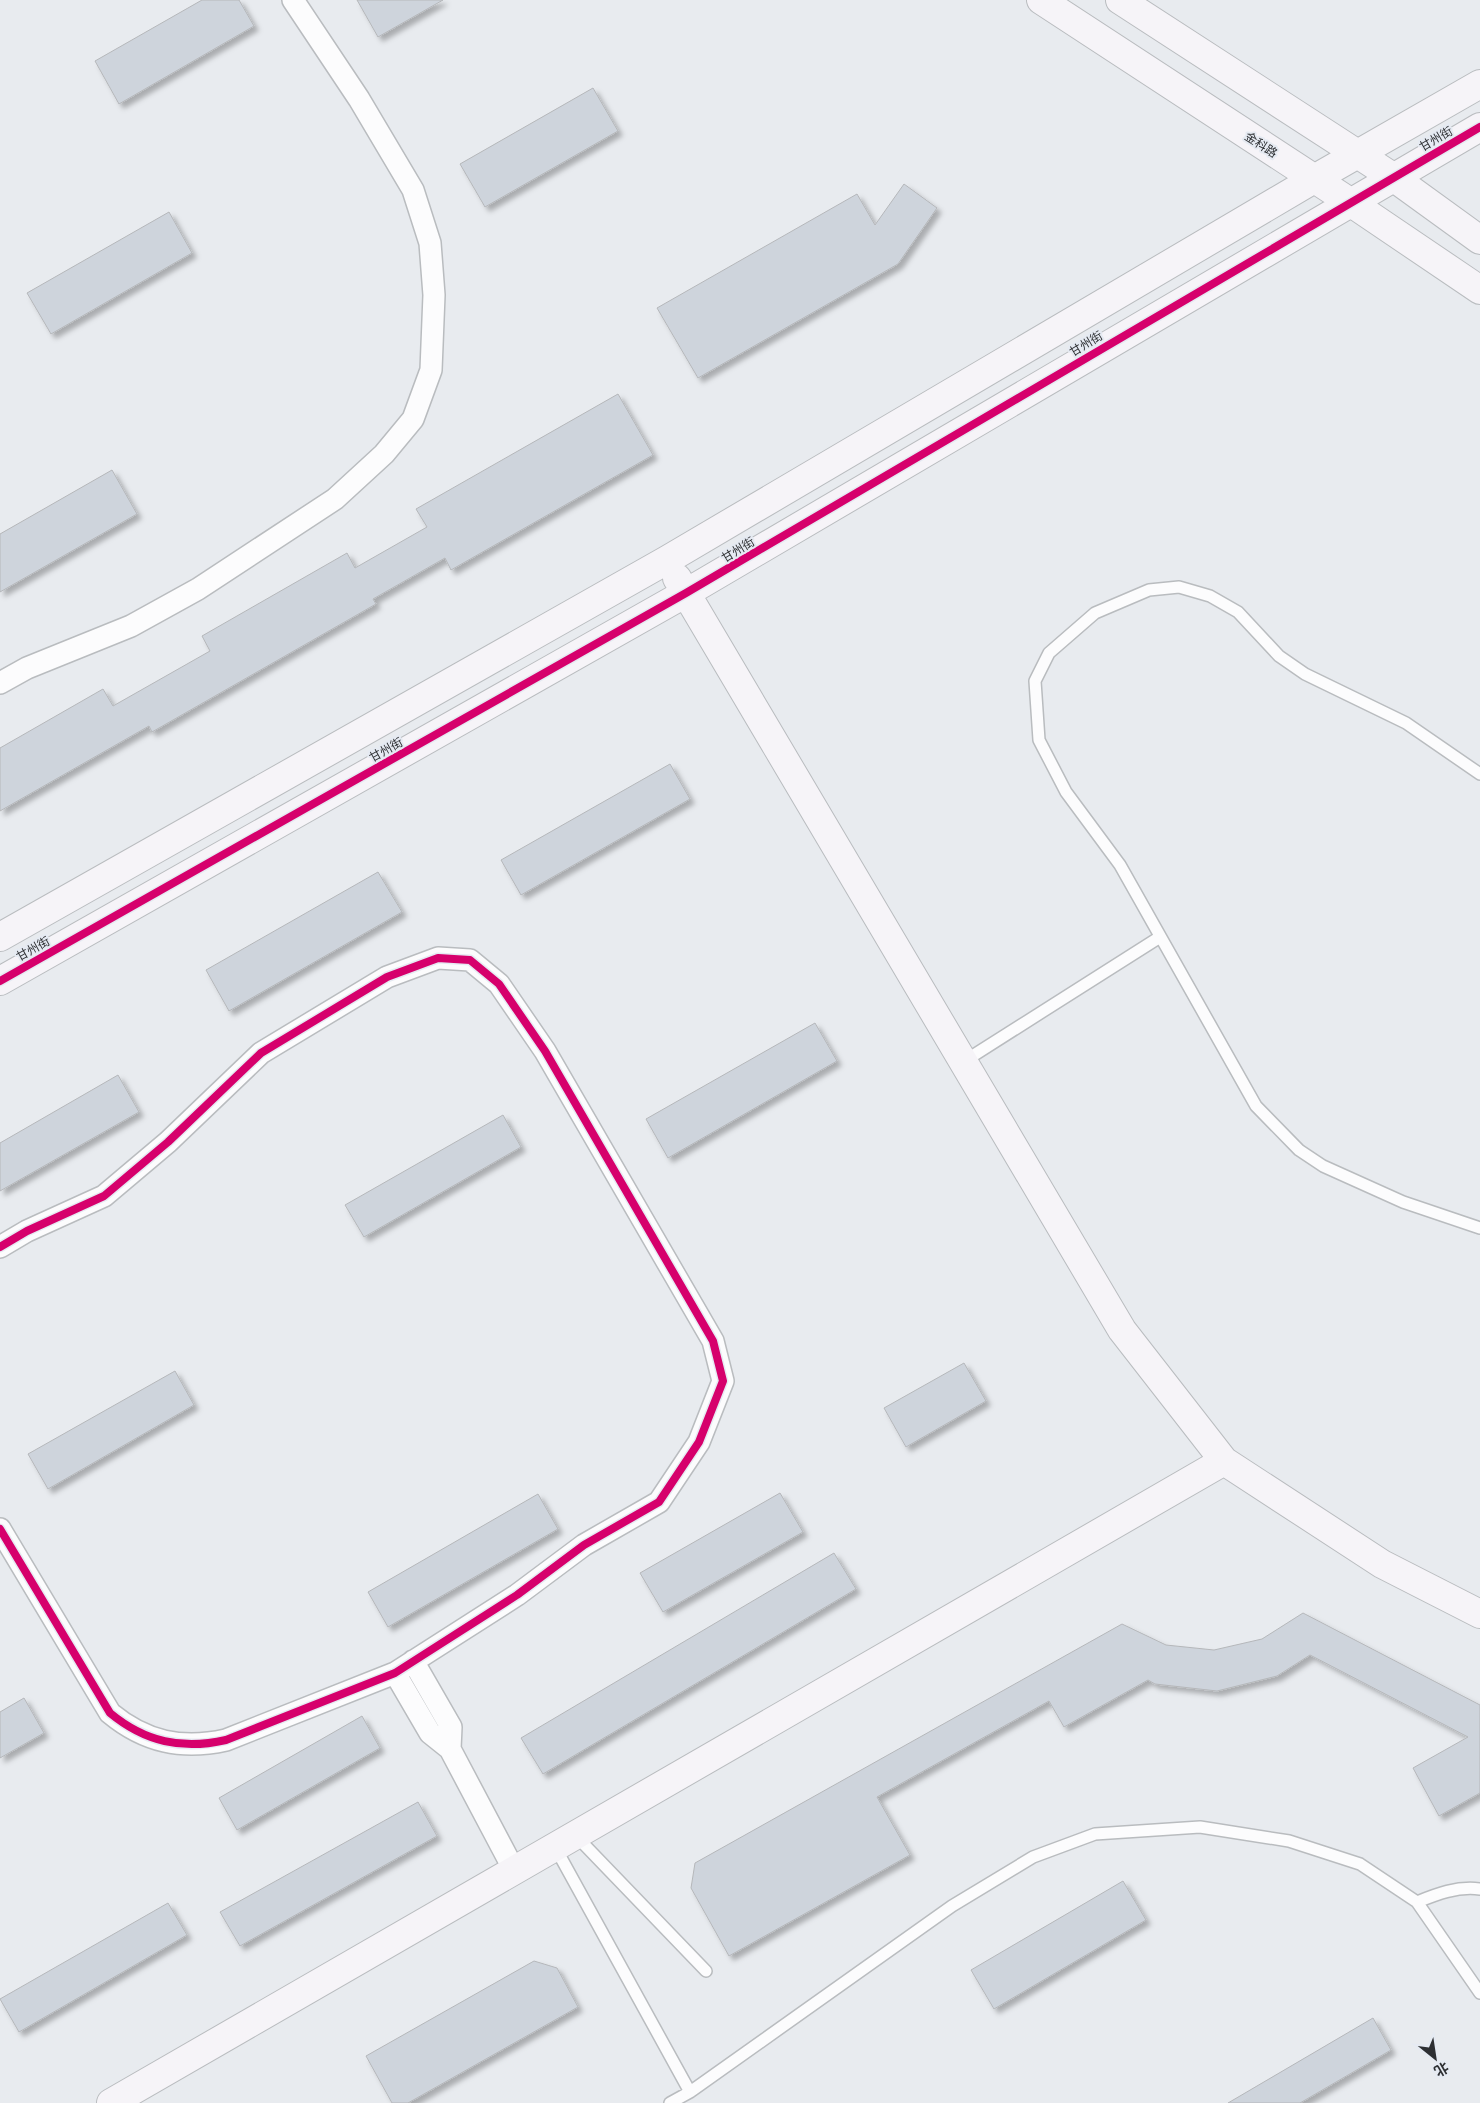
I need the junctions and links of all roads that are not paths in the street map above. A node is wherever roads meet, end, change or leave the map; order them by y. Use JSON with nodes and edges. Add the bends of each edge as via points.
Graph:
{"nodes":[{"id":1,"x":293,"y":0,"type":"edge"},
{"id":2,"x":1041,"y":0,"type":"edge"},
{"id":3,"x":1120,"y":0,"type":"edge"},
{"id":4,"x":1480,"y":84,"type":"edge"},
{"id":5,"x":1480,"y":127,"type":"edge"},
{"id":6,"x":1357,"y":154,"type":"junction"},
{"id":7,"x":1393,"y":177,"type":"junction"},
{"id":8,"x":1314,"y":179,"type":"junction"},
{"id":9,"x":1350,"y":202,"type":"junction"},
{"id":10,"x":1480,"y":240,"type":"edge"},
{"id":11,"x":1480,"y":290,"type":"edge"},
{"id":12,"x":667,"y":560,"type":"junction"},
{"id":13,"x":686,"y":593,"type":"junction"},
{"id":14,"x":0,"y":683,"type":"edge"},
{"id":15,"x":1480,"y":774,"type":"edge"},
{"id":16,"x":0,"y":937,"type":"edge"},
{"id":17,"x":1160,"y":937,"type":"junction"},
{"id":18,"x":0,"y":981,"type":"edge"},
{"id":19,"x":963,"y":1062,"type":"junction"},
{"id":20,"x":1480,"y":1228,"type":"edge"},
{"id":21,"x":0,"y":1247,"type":"edge"},
{"id":22,"x":1224,"y":1461,"type":"junction"},
{"id":23,"x":0,"y":1528,"type":"edge"},
{"id":24,"x":1480,"y":1614,"type":"edge"},
{"id":25,"x":413,"y":1661,"type":"junction"},
{"id":26,"x":395,"y":1673,"type":"junction"},
{"id":27,"x":450,"y":1748,"type":"junction"},
{"id":28,"x":565,"y":1841,"type":"junction"},
{"id":29,"x":514,"y":1870,"type":"junction"},
{"id":30,"x":1480,"y":1889,"type":"edge"},
{"id":31,"x":1417,"y":1902,"type":"junction"},
{"id":32,"x":706,"y":1971,"type":"dead end"},
{"id":33,"x":1480,"y":1993,"type":"edge"},
{"id":34,"x":690,"y":2092,"type":"junction"},
{"id":35,"x":111,"y":2103,"type":"edge"},
{"id":36,"x":670,"y":2103,"type":"edge"}],
"edges":[{"from":1,"to":14,"type":"street","via":[[359,99],[413,190],[430,243],[434,295],[431,370],[413,418],[384,454],[335,498],[198,589],[132,626],[27,668]]},
{"from":2,"to":8,"type":"street","name":"金科路"},
{"from":3,"to":6,"type":"street"},
{"from":4,"to":6,"type":"street"},
{"from":5,"to":7,"type":"street","name":"甘州街"},
{"from":6,"to":7,"type":"street"},
{"from":6,"to":8,"type":"street"},
{"from":7,"to":9,"type":"street","name":"甘州街"},
{"from":7,"to":10,"type":"street"},
{"from":8,"to":9,"type":"street","name":"金科路"},
{"from":8,"to":12,"type":"street"},
{"from":9,"to":11,"type":"street","name":"金科路"},
{"from":9,"to":13,"type":"street","name":"甘州街"},
{"from":12,"to":13,"type":"street"},
{"from":12,"to":16,"type":"street"},
{"from":13,"to":18,"type":"street","name":"甘州街"},
{"from":13,"to":19,"type":"street"},
{"from":15,"to":17,"type":"lane","via":[[1406,723],[1305,674],[1279,656],[1238,612],[1210,596],[1179,588],[1149,590],[1095,613],[1049,653],[1035,681],[1039,740],[1066,792],[1120,865]]},
{"from":17,"to":19,"type":"lane"},
{"from":17,"to":20,"type":"lane","via":[[1256,1106],[1299,1150],[1323,1166],[1403,1202]]},
{"from":19,"to":22,"type":"street","via":[[1122,1330]]},
{"from":21,"to":25,"type":"street","via":[[104,1196],[168,1142],[261,1053],[387,977],[438,958],[470,960],[499,984],[545,1051],[713,1341],[723,1382],[699,1442],[659,1502],[584,1545],[517,1595]]},
{"from":22,"to":24,"type":"street","via":[[1382,1564]]},
{"from":22,"to":28,"type":"street"},
{"from":23,"to":26,"type":"street","via":[[110,1713],[151,1738],[181,1745],[226,1740]]},
{"from":25,"to":26,"type":"street"},
{"from":25,"to":27,"type":"street","via":[[451,1727]]},
{"from":26,"to":27,"type":"street","via":[[430,1733]]},
{"from":27,"to":29,"type":"street"},
{"from":28,"to":29,"type":"street"},
{"from":28,"to":32,"type":"lane"},
{"from":28,"to":34,"type":"lane"},
{"from":29,"to":35,"type":"street"},
{"from":30,"to":31,"type":"lane","via":[[1443,1891]]},
{"from":31,"to":33,"type":"lane"},
{"from":31,"to":34,"type":"lane","via":[[1360,1864],[1289,1841],[1200,1827],[1096,1834],[1033,1858],[952,1906]]},
{"from":34,"to":36,"type":"lane"}]}
